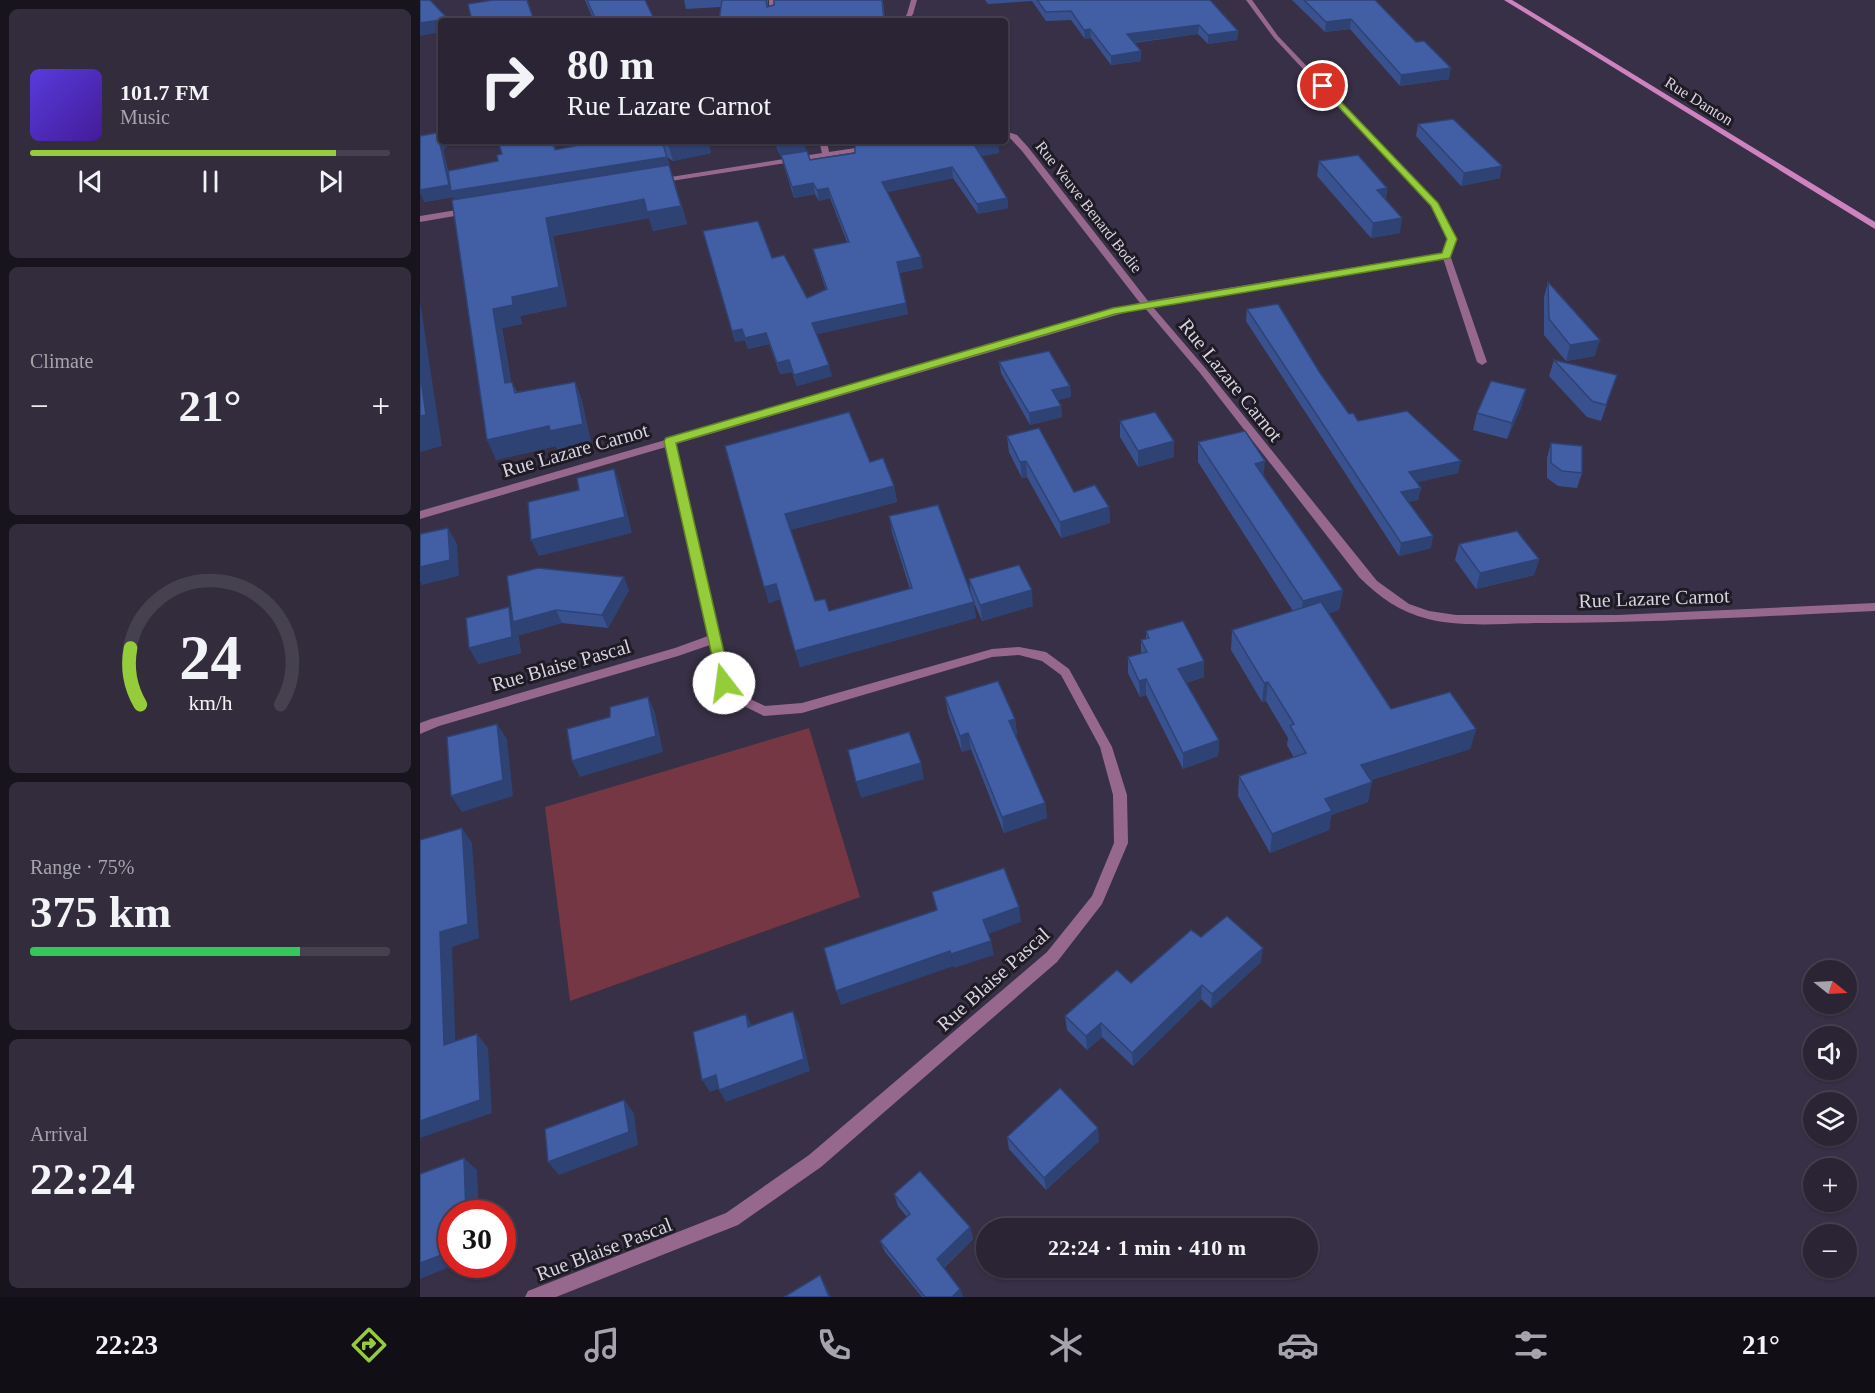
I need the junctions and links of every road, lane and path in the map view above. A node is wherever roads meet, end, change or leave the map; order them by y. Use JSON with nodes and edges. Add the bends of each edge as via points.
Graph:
{"nodes":[{"id":1,"x":772,"y":0,"type":"edge"},
{"id":2,"x":914,"y":0,"type":"edge"},
{"id":3,"x":1249,"y":0,"type":"edge"},
{"id":4,"x":1507,"y":0,"type":"edge"},
{"id":5,"x":772,"y":14,"type":"edge"},
{"id":6,"x":907,"y":18,"type":"edge"},
{"id":7,"x":1008,"y":134,"type":"edge"},
{"id":8,"x":824,"y":144,"type":"edge"},
{"id":9,"x":880,"y":146,"type":"edge"},
{"id":10,"x":826,"y":155,"type":"junction"},
{"id":11,"x":645,"y":183,"type":"edge"},
{"id":12,"x":479,"y":210,"type":"edge"},
{"id":13,"x":420,"y":219,"type":"edge"},
{"id":14,"x":1875,"y":226,"type":"edge"},
{"id":15,"x":1446,"y":255,"type":"junction"},
{"id":16,"x":1146,"y":304,"type":"junction"},
{"id":17,"x":1482,"y":362,"type":"dead end"},
{"id":18,"x":670,"y":441,"type":"junction"},
{"id":19,"x":420,"y":515,"type":"edge"},
{"id":20,"x":1875,"y":607,"type":"edge"},
{"id":21,"x":713,"y":639,"type":"junction"},
{"id":22,"x":420,"y":729,"type":"edge"},
{"id":23,"x":534,"y":1297,"type":"edge"}],
"edges":[{"from":1,"to":5,"type":"street"},
{"from":2,"to":6,"type":"street"},
{"from":3,"to":15,"type":"street","via":[[1276,37],[1435,205],[1452,239]]},
{"from":4,"to":14,"type":"street","name":"Rue Danton"},
{"from":7,"to":16,"type":"street","name":"Rue Veuve Benard Bodie","via":[[1025,149]]},
{"from":8,"to":10,"type":"street"},
{"from":9,"to":10,"type":"street"},
{"from":10,"to":11,"type":"street"},
{"from":12,"to":13,"type":"street"},
{"from":15,"to":16,"type":"street"},
{"from":15,"to":17,"type":"street"},
{"from":16,"to":18,"type":"street","name":"Rue Lazare Carnot"},
{"from":16,"to":20,"type":"street","name":"Rue Lazare Carnot","via":[[1363,574],[1380,593],[1406,609],[1456,619],[1617,620]]},
{"from":18,"to":19,"type":"street","name":"Rue Lazare Carnot"},
{"from":18,"to":21,"type":"street","name":"Rue Blaise Pascal"},
{"from":21,"to":22,"type":"street","name":"Rue Blaise Pascal"},
{"from":21,"to":23,"type":"street","name":"Rue Blaise Pascal","via":[[724,683],[742,700],[764,711],[802,708],[992,653],[1019,651],[1046,657],[1065,672],[1106,747],[1120,795],[1121,843],[1097,900],[1052,957],[815,1161],[732,1219]]}]}
